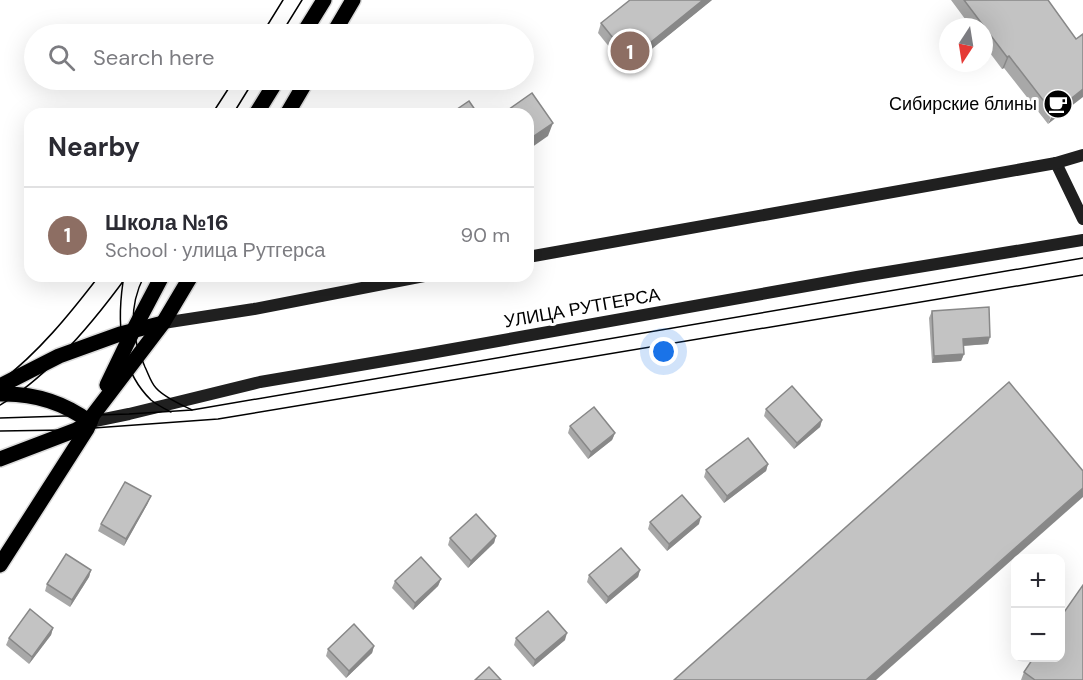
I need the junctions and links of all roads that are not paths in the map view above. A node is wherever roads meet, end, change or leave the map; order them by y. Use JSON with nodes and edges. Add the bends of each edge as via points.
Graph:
{"nodes":[{"id":1,"x":324,"y":0,"type":"edge"},
{"id":2,"x":353,"y":0,"type":"edge"},
{"id":3,"x":309,"y":24,"type":"edge"},
{"id":4,"x":339,"y":24,"type":"edge"},
{"id":5,"x":271,"y":90,"type":"edge"},
{"id":6,"x":301,"y":90,"type":"edge"},
{"id":7,"x":260,"y":108,"type":"edge"},
{"id":8,"x":291,"y":108,"type":"edge"},
{"id":9,"x":1083,"y":154,"type":"edge"},
{"id":10,"x":1056,"y":163,"type":"junction"},
{"id":11,"x":1083,"y":219,"type":"edge"},
{"id":12,"x":1083,"y":240,"type":"edge"},
{"id":13,"x":534,"y":256,"type":"edge"},
{"id":14,"x":159,"y":282,"type":"edge"},
{"id":15,"x":187,"y":282,"type":"edge"},
{"id":16,"x":393,"y":282,"type":"edge"},
{"id":17,"x":163,"y":323,"type":"junction"},
{"id":18,"x":133,"y":331,"type":"junction"},
{"id":19,"x":0,"y":387,"type":"edge"},
{"id":20,"x":0,"y":394,"type":"edge"},
{"id":21,"x":92,"y":418,"type":"junction"},
{"id":22,"x":0,"y":459,"type":"edge"},
{"id":23,"x":0,"y":565,"type":"edge"}],
"edges":[{"from":1,"to":3,"type":"main road"},
{"from":2,"to":4,"type":"main road"},
{"from":5,"to":7,"type":"main road"},
{"from":6,"to":8,"type":"main road"},
{"from":9,"to":10,"type":"main road"},
{"from":10,"to":11,"type":"main road"},
{"from":10,"to":13,"type":"main road"},
{"from":12,"to":21,"type":"main road","name":"УЛИЦА РУТГЕРСА","via":[[260,382],[129,414]]},
{"from":14,"to":18,"type":"main road"},
{"from":15,"to":17,"type":"main road"},
{"from":16,"to":17,"type":"main road"},
{"from":17,"to":18,"type":"main road"},
{"from":17,"to":21,"type":"main road"},
{"from":18,"to":19,"type":"main road","via":[[60,356]]},
{"from":18,"to":21,"type":"main road"},
{"from":20,"to":21,"type":"main road","via":[[19,393],[53,401]]},
{"from":21,"to":22,"type":"main road","via":[[76,430]]},
{"from":21,"to":23,"type":"main road"}]}
